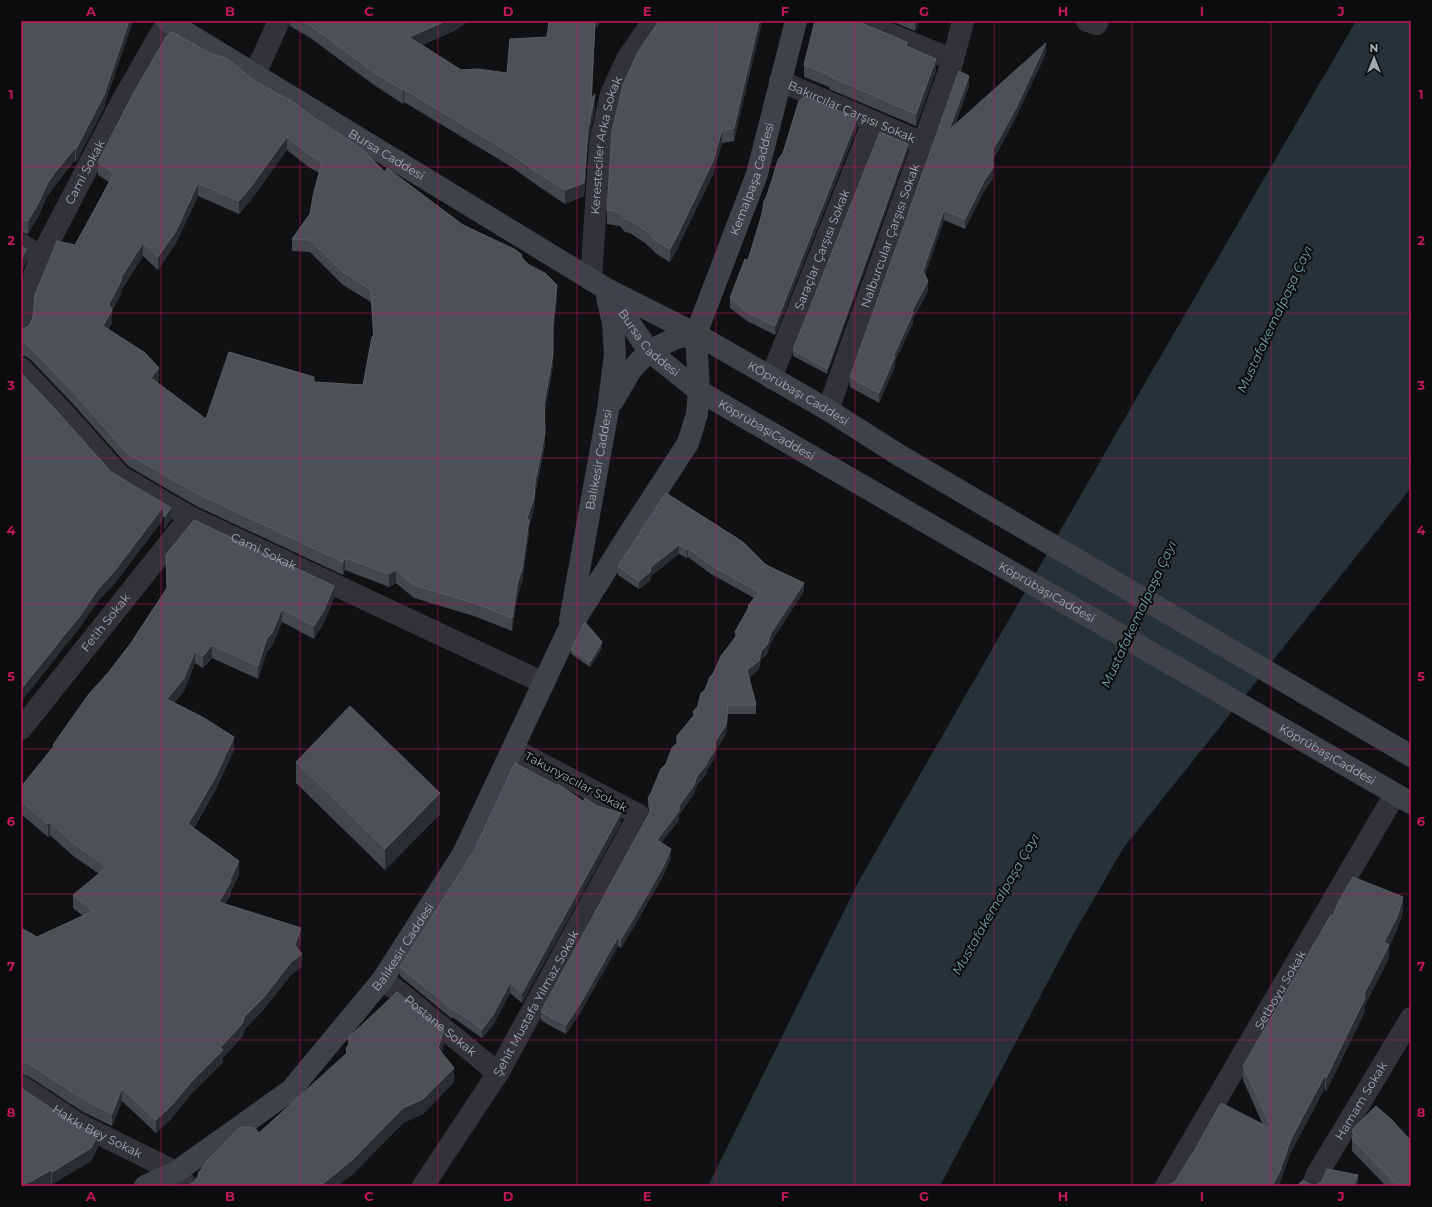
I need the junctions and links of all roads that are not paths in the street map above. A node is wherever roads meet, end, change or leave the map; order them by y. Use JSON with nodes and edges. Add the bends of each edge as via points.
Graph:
{"nodes":[{"id":1,"x":167,"y":21,"type":"edge"},
{"id":2,"x":279,"y":21,"type":"edge"},
{"id":3,"x":653,"y":21,"type":"edge"},
{"id":4,"x":796,"y":21,"type":"edge"},
{"id":5,"x":858,"y":21,"type":"edge"},
{"id":6,"x":963,"y":21,"type":"edge"},
{"id":7,"x":1087,"y":21,"type":"edge"},
{"id":8,"x":1098,"y":21,"type":"edge"},
{"id":9,"x":953,"y":60,"type":"junction"},
{"id":10,"x":255,"y":74,"type":"junction"},
{"id":11,"x":780,"y":81,"type":"junction"},
{"id":12,"x":874,"y":122,"type":"junction"},
{"id":13,"x":924,"y":143,"type":"junction"},
{"id":14,"x":21,"y":244,"type":"edge"},
{"id":15,"x":41,"y":257,"type":"junction"},
{"id":16,"x":598,"y":284,"type":"junction"},
{"id":17,"x":21,"y":329,"type":"edge"},
{"id":18,"x":696,"y":334,"type":"junction"},
{"id":19,"x":649,"y":351,"type":"junction"},
{"id":20,"x":21,"y":368,"type":"edge"},
{"id":21,"x":771,"y":378,"type":"junction"},
{"id":22,"x":699,"y":391,"type":"junction"},
{"id":23,"x":608,"y":410,"type":"junction"},
{"id":24,"x":828,"y":410,"type":"junction"},
{"id":25,"x":190,"y":517,"type":"junction"},
{"id":26,"x":568,"y":631,"type":"junction"},
{"id":27,"x":544,"y":683,"type":"junction"},
{"id":28,"x":21,"y":729,"type":"edge"},
{"id":29,"x":513,"y":749,"type":"junction"},
{"id":30,"x":1411,"y":756,"type":"edge"},
{"id":31,"x":1403,"y":798,"type":"edge"},
{"id":32,"x":639,"y":815,"type":"joint"},
{"id":33,"x":383,"y":979,"type":"junction"},
{"id":34,"x":1411,"y":1018,"type":"edge"},
{"id":35,"x":498,"y":1073,"type":"junction"},
{"id":36,"x":21,"y":1086,"type":"edge"},
{"id":37,"x":182,"y":1179,"type":"edge"},
{"id":38,"x":145,"y":1186,"type":"edge"},
{"id":39,"x":423,"y":1186,"type":"edge"},
{"id":40,"x":1166,"y":1186,"type":"edge"},
{"id":41,"x":1313,"y":1186,"type":"edge"}],
"edges":[{"from":1,"to":10,"type":"main road","name":"Bursa Caddesi"},
{"from":1,"to":15,"type":"street","name":"Cami Sokak"},
{"from":2,"to":10,"type":"street"},
{"from":3,"to":16,"type":"street","name":"Keresteciler Arka Sokak","via":[[627,59],[611,94],[600,143]]},
{"from":4,"to":11,"type":"main road","name":"Kemalpaşa Caddesi"},
{"from":5,"to":9,"type":"street"},
{"from":6,"to":9,"type":"street","name":"Nalburcular Çarşısı Sokak"},
{"from":7,"to":8,"type":"street","via":[[1097,24]]},
{"from":9,"to":13,"type":"street","name":"Nalburcular Çarşısı Sokak"},
{"from":10,"to":16,"type":"main road","name":"Bursa Caddesi"},
{"from":11,"to":12,"type":"street","name":"Bakırcılar Çarşısı Sokak"},
{"from":11,"to":18,"type":"main road","name":"Kemalpaşa Caddesi","via":[[757,174]]},
{"from":12,"to":13,"type":"street","name":"Bakırcılar Çarşısı Sokak"},
{"from":12,"to":21,"type":"street","name":"Saraçlar Çarşısı Sokak"},
{"from":13,"to":24,"type":"street","name":"Nalburcular Çarşısı Sokak"},
{"from":14,"to":15,"type":"street"},
{"from":15,"to":17,"type":"street","name":"Cami Sokak","via":[[23,305]]},
{"from":16,"to":18,"type":"main road","name":"Bursa Caddesi"},
{"from":16,"to":19,"type":"main road","name":"Bursa Caddesi"},
{"from":16,"to":23,"type":"main road","name":"Balıkesir Caddesi","via":[[613,323],[615,354]]},
{"from":18,"to":19,"type":"main road","via":[[676,338]]},
{"from":18,"to":21,"type":"main road","name":"KÖprübaşı Caddesi"},
{"from":18,"to":22,"type":"main road","name":"Balıkesir Caddesi"},
{"from":19,"to":22,"type":"main road","name":"Bursa Caddesi"},
{"from":19,"to":23,"type":"main road","via":[[631,370]]},
{"from":20,"to":25,"type":"street","name":"Cami Sokak","via":[[120,476]]},
{"from":21,"to":24,"type":"main road","name":"KÖprübaşı Caddesi"},
{"from":22,"to":26,"type":"main road","name":"Balıkesir Caddesi","via":[[697,414],[688,443]]},
{"from":22,"to":31,"type":"main road","name":"KöprübaşıCaddesi"},
{"from":23,"to":26,"type":"main road","name":"Balıkesir Caddesi"},
{"from":24,"to":30,"type":"main road","name":"KÖprübaşı Caddesi"},
{"from":25,"to":27,"type":"street","name":"Cami Sokak"},
{"from":25,"to":28,"type":"street","name":"Fetih Sokak"},
{"from":26,"to":27,"type":"main road","name":"Balıkesir Caddesi"},
{"from":27,"to":29,"type":"main road","name":"Balıkesir Caddesi"},
{"from":29,"to":32,"type":"street","name":"Takunyacılar Sokak"},
{"from":29,"to":33,"type":"main road","name":"Balıkesir Caddesi","via":[[463,854]]},
{"from":31,"to":40,"type":"street","name":"Setboyu Sokak"},
{"from":32,"to":35,"type":"street","name":"Şehit Mustafa Yılmaz Sokak"},
{"from":33,"to":35,"type":"street","name":"Postane Sokak"},
{"from":33,"to":37,"type":"main road","name":"Balıkesir Caddesi","via":[[291,1090]]},
{"from":34,"to":41,"type":"street","name":"Hamam Sokak","via":[[1316,1176]]},
{"from":35,"to":39,"type":"street","name":"Şehit Mustafa Yılmaz Sokak"},
{"from":36,"to":37,"type":"street","name":"Hakkı Bey Sokak","via":[[77,1123]]},
{"from":37,"to":38,"type":"main road","name":"Balıkesir Caddesi"}]}
